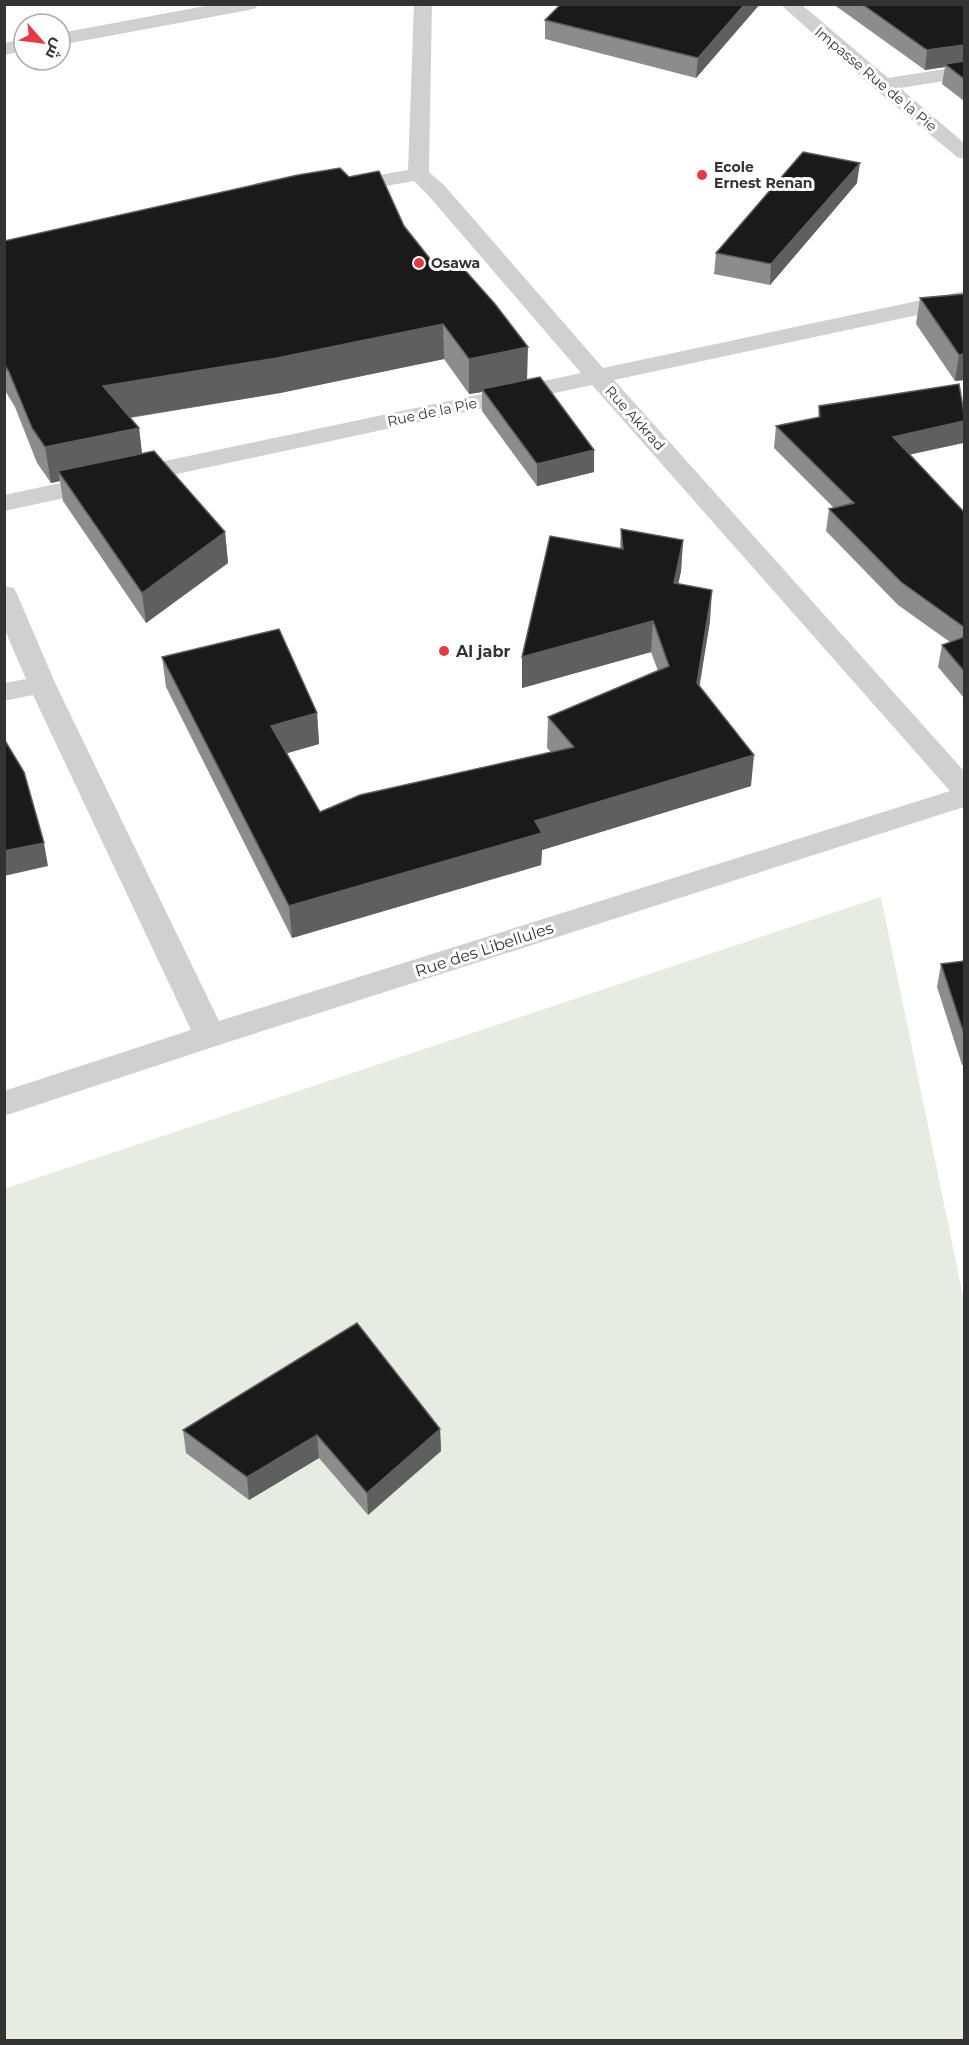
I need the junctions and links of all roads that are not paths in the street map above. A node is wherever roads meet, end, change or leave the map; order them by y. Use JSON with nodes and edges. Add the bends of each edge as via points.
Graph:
{"nodes":[{"id":1,"x":249,"y":4,"type":"edge"},
{"id":2,"x":423,"y":4,"type":"edge"},
{"id":3,"x":789,"y":4,"type":"edge"},
{"id":4,"x":72,"y":37,"type":"edge"},
{"id":5,"x":964,"y":72,"type":"edge"},
{"id":6,"x":882,"y":85,"type":"junction"},
{"id":7,"x":964,"y":153,"type":"edge"},
{"id":8,"x":418,"y":174,"type":"junction"},
{"id":9,"x":315,"y":193,"type":"edge"},
{"id":10,"x":964,"y":298,"type":"edge"},
{"id":11,"x":597,"y":376,"type":"junction"},
{"id":12,"x":4,"y":503,"type":"edge"},
{"id":13,"x":4,"y":594,"type":"edge"},
{"id":14,"x":42,"y":684,"type":"junction"},
{"id":15,"x":4,"y":692,"type":"edge"},
{"id":16,"x":964,"y":789,"type":"edge"},
{"id":17,"x":964,"y":797,"type":"edge"},
{"id":18,"x":210,"y":1036,"type":"junction"},
{"id":19,"x":4,"y":1104,"type":"edge"}],
"edges":[{"from":1,"to":4,"type":"street"},
{"from":2,"to":8,"type":"street"},
{"from":3,"to":6,"type":"street","name":"Impasse Rue de la Pie"},
{"from":5,"to":6,"type":"street"},
{"from":6,"to":7,"type":"street","name":"Impasse Rue de la Pie"},
{"from":8,"to":9,"type":"street"},
{"from":8,"to":11,"type":"street","name":"Rue Akkrad"},
{"from":10,"to":11,"type":"street","name":"Rue de la Pie"},
{"from":11,"to":12,"type":"street","name":"Rue de la Pie"},
{"from":11,"to":16,"type":"street","name":"Rue Akkrad"},
{"from":13,"to":14,"type":"street"},
{"from":14,"to":15,"type":"street"},
{"from":14,"to":18,"type":"street"},
{"from":17,"to":18,"type":"street","name":"Rue des Libellules"},
{"from":18,"to":19,"type":"street","name":"Rue des Libellules"}]}
